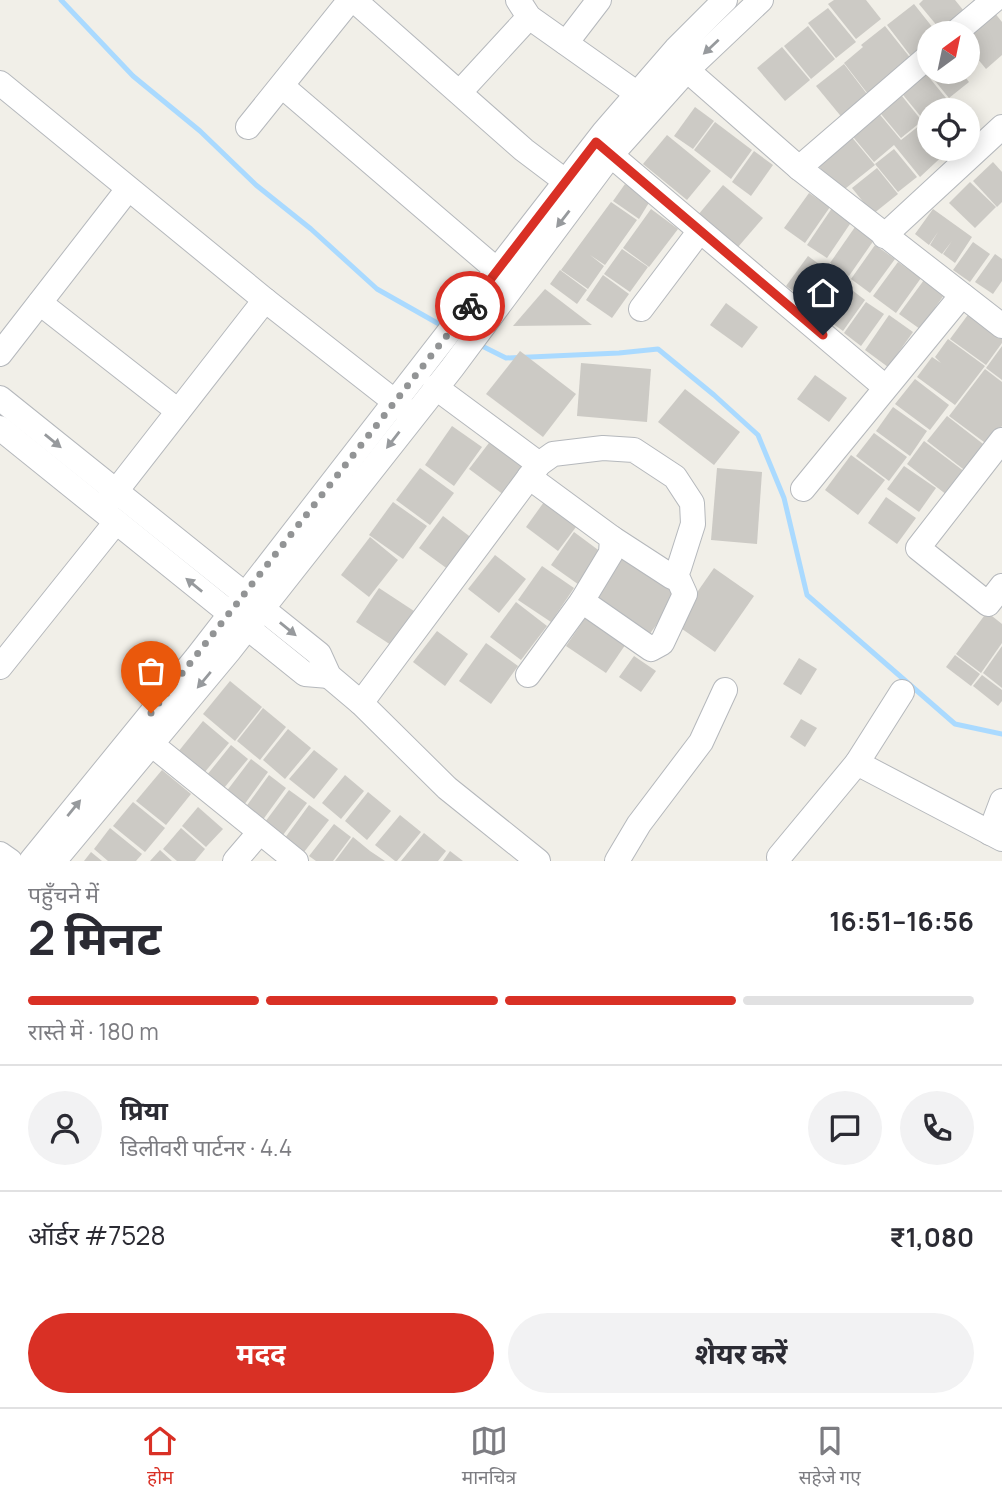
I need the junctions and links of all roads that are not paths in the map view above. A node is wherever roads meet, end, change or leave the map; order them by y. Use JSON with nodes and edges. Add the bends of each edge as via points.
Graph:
{"nodes":[{"id":1,"x":352,"y":0,"type":"edge"},
{"id":2,"x":599,"y":0,"type":"edge"},
{"id":3,"x":725,"y":0,"type":"edge"},
{"id":4,"x":761,"y":0,"type":"edge"},
{"id":5,"x":994,"y":0,"type":"edge"},
{"id":6,"x":523,"y":9,"type":"edge"},
{"id":7,"x":969,"y":21,"type":"edge"},
{"id":8,"x":566,"y":43,"type":"junction"},
{"id":9,"x":917,"y":66,"type":"edge"},
{"id":10,"x":687,"y":70,"type":"junction"},
{"id":11,"x":0,"y":83,"type":"edge"},
{"id":12,"x":282,"y":86,"type":"junction"},
{"id":13,"x":460,"y":92,"type":"junction"},
{"id":14,"x":645,"y":99,"type":"junction"},
{"id":15,"x":248,"y":127,"type":"dead end"},
{"id":16,"x":1002,"y":127,"type":"edge"},
{"id":17,"x":603,"y":149,"type":"junction"},
{"id":18,"x":799,"y":168,"type":"junction"},
{"id":19,"x":565,"y":181,"type":"junction"},
{"id":20,"x":128,"y":189,"type":"junction"},
{"id":21,"x":699,"y":232,"type":"junction"},
{"id":22,"x":884,"y":236,"type":"junction"},
{"id":23,"x":498,"y":271,"type":"junction"},
{"id":24,"x":962,"y":295,"type":"junction"},
{"id":25,"x":265,"y":300,"type":"junction"},
{"id":26,"x":488,"y":300,"type":"junction"},
{"id":27,"x":40,"y":303,"type":"junction"},
{"id":28,"x":641,"y":309,"type":"dead end"},
{"id":29,"x":1002,"y":326,"type":"edge"},
{"id":30,"x":0,"y":354,"type":"edge"},
{"id":31,"x":443,"y":359,"type":"junction"},
{"id":32,"x":435,"y":387,"type":"junction"},
{"id":33,"x":885,"y":387,"type":"junction"},
{"id":34,"x":0,"y":398,"type":"edge"},
{"id":35,"x":404,"y":409,"type":"junction"},
{"id":36,"x":178,"y":411,"type":"junction"},
{"id":37,"x":0,"y":428,"type":"edge"},
{"id":38,"x":1002,"y":440,"type":"edge"},
{"id":39,"x":534,"y":470,"type":"junction"},
{"id":40,"x":803,"y":489,"type":"dead end"},
{"id":41,"x":111,"y":508,"type":"junction"},
{"id":42,"x":612,"y":538,"type":"junction"},
{"id":43,"x":676,"y":574,"type":"junction"},
{"id":44,"x":1002,"y":586,"type":"edge"},
{"id":45,"x":582,"y":601,"type":"junction"},
{"id":46,"x":246,"y":611,"type":"junction"},
{"id":47,"x":0,"y":667,"type":"edge"},
{"id":48,"x":528,"y":675,"type":"dead end"},
{"id":49,"x":725,"y":690,"type":"dead end"},
{"id":50,"x":902,"y":692,"type":"dead end"},
{"id":51,"x":361,"y":703,"type":"junction"},
{"id":52,"x":143,"y":738,"type":"junction"},
{"id":53,"x":857,"y":763,"type":"junction"},
{"id":54,"x":1002,"y":802,"type":"edge"},
{"id":55,"x":259,"y":834,"type":"junction"},
{"id":56,"x":996,"y":836,"type":"edge"},
{"id":57,"x":0,"y":854,"type":"edge"},
{"id":58,"x":779,"y":857,"type":"dead end"},
{"id":59,"x":10,"y":861,"type":"edge"},
{"id":60,"x":31,"y":861,"type":"edge"},
{"id":61,"x":54,"y":861,"type":"edge"},
{"id":62,"x":235,"y":861,"type":"edge"},
{"id":63,"x":296,"y":861,"type":"edge"},
{"id":64,"x":538,"y":861,"type":"edge"},
{"id":65,"x":617,"y":861,"type":"edge"}],
"edges":[{"from":1,"to":12,"type":"street"},
{"from":1,"to":13,"type":"street"},
{"from":2,"to":8,"type":"street"},
{"from":3,"to":14,"type":"street"},
{"from":4,"to":10,"type":"street","one_way":true},
{"from":5,"to":7,"type":"street"},
{"from":6,"to":8,"type":"street"},
{"from":6,"to":13,"type":"street"},
{"from":8,"to":14,"type":"street"},
{"from":9,"to":18,"type":"street"},
{"from":10,"to":14,"type":"street"},
{"from":10,"to":18,"type":"street"},
{"from":11,"to":20,"type":"street"},
{"from":12,"to":15,"type":"street"},
{"from":12,"to":23,"type":"street"},
{"from":13,"to":19,"type":"street"},
{"from":14,"to":17,"type":"street"},
{"from":16,"to":22,"type":"street"},
{"from":17,"to":19,"type":"street"},
{"from":17,"to":21,"type":"street"},
{"from":17,"to":26,"type":"street","one_way":true},
{"from":18,"to":22,"type":"street"},
{"from":19,"to":23,"type":"street"},
{"from":20,"to":25,"type":"street"},
{"from":20,"to":27,"type":"street"},
{"from":21,"to":28,"type":"street"},
{"from":21,"to":33,"type":"street"},
{"from":22,"to":24,"type":"street"},
{"from":23,"to":26,"type":"street"},
{"from":24,"to":29,"type":"street"},
{"from":24,"to":33,"type":"street"},
{"from":25,"to":35,"type":"street"},
{"from":25,"to":36,"type":"street"},
{"from":26,"to":31,"type":"street"},
{"from":27,"to":30,"type":"street"},
{"from":27,"to":36,"type":"street"},
{"from":31,"to":32,"type":"street"},
{"from":31,"to":35,"type":"street"},
{"from":32,"to":35,"type":"street"},
{"from":32,"to":39,"type":"street"},
{"from":33,"to":40,"type":"street"},
{"from":34,"to":41,"type":"street","one_way":true},
{"from":35,"to":46,"type":"street"},
{"from":36,"to":41,"type":"street"},
{"from":37,"to":41,"type":"street"},
{"from":38,"to":44,"type":"street","via":[[918,548],[988,604]]},
{"from":39,"to":42,"type":"street"},
{"from":39,"to":43,"type":"street","via":[[553,454],[603,448],[634,450],[675,477],[692,503],[693,524]]},
{"from":39,"to":51,"type":"street"},
{"from":41,"to":46,"type":"street"},
{"from":41,"to":47,"type":"street"},
{"from":42,"to":43,"type":"street","via":[[669,576]]},
{"from":42,"to":45,"type":"street","via":[[611,553]]},
{"from":43,"to":45,"type":"street","via":[[685,594],[662,643],[651,649]]},
{"from":45,"to":48,"type":"street"},
{"from":46,"to":51,"type":"street","via":[[319,654],[329,676]]},
{"from":46,"to":52,"type":"street"},
{"from":49,"to":65,"type":"street","via":[[701,742]]},
{"from":50,"to":53,"type":"street"},
{"from":51,"to":64,"type":"street","via":[[447,788]]},
{"from":52,"to":55,"type":"street"},
{"from":60,"to":52,"type":"street","one_way":true},
{"from":52,"to":61,"type":"street"},
{"from":53,"to":56,"type":"street"},
{"from":53,"to":58,"type":"street"},
{"from":54,"to":56,"type":"street"},
{"from":55,"to":62,"type":"street"},
{"from":55,"to":63,"type":"street"},
{"from":57,"to":59,"type":"street"}]}
